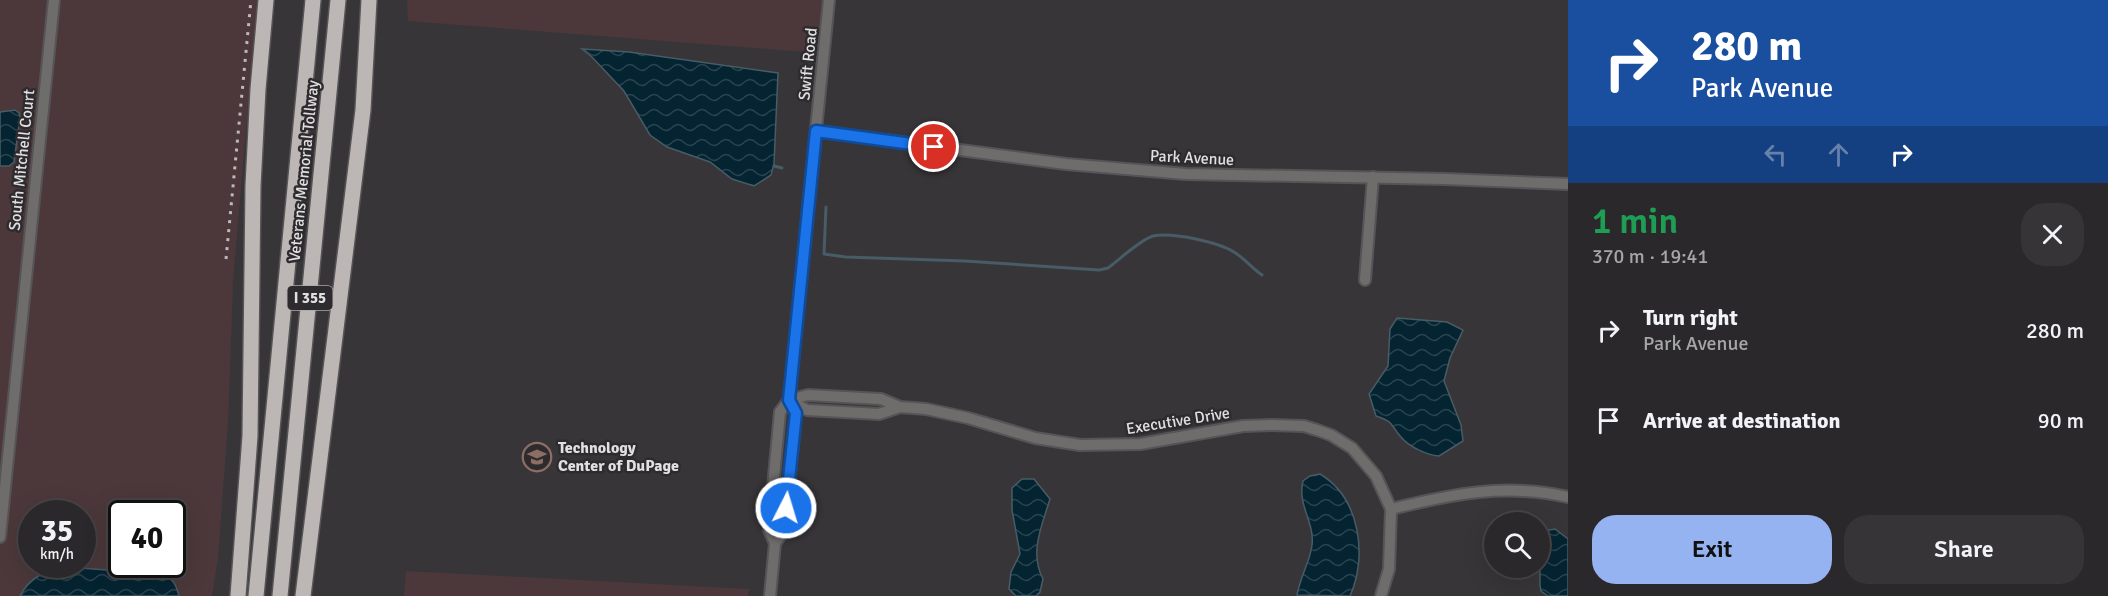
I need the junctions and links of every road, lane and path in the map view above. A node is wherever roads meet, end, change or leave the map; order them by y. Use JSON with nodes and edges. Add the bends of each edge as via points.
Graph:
{"nodes":[{"id":1,"x":54,"y":0,"type":"edge"},
{"id":2,"x":266,"y":0,"type":"edge"},
{"id":3,"x":313,"y":0,"type":"edge"},
{"id":4,"x":338,"y":0,"type":"edge"},
{"id":5,"x":369,"y":0,"type":"edge"},
{"id":6,"x":829,"y":0,"type":"edge"},
{"id":7,"x":816,"y":131,"type":"junction"},
{"id":8,"x":1373,"y":177,"type":"junction"},
{"id":9,"x":1568,"y":184,"type":"edge"},
{"id":10,"x":1365,"y":280,"type":"dead end"},
{"id":11,"x":789,"y":400,"type":"junction"},
{"id":12,"x":1568,"y":497,"type":"edge"},
{"id":13,"x":1391,"y":509,"type":"junction"},
{"id":14,"x":0,"y":537,"type":"edge"},
{"id":15,"x":775,"y":543,"type":"junction"},
{"id":16,"x":303,"y":592,"type":"edge"},
{"id":17,"x":236,"y":596,"type":"edge"},
{"id":18,"x":256,"y":596,"type":"edge"},
{"id":19,"x":280,"y":596,"type":"edge"},
{"id":20,"x":770,"y":596,"type":"edge"},
{"id":21,"x":1381,"y":596,"type":"edge"}],
"edges":[{"from":1,"to":14,"type":"street","name":"South Mitchell Court"},
{"from":2,"to":17,"type":"highway","via":[[253,186],[250,436]]},
{"from":3,"to":18,"type":"highway","name":"Veterans Memorial Tollway","number":"I 355"},
{"from":4,"to":19,"type":"highway","name":"Veterans Memorial Tollway","number":"I 355"},
{"from":5,"to":16,"type":"highway","via":[[363,110]]},
{"from":6,"to":7,"type":"street","name":"Swift Road"},
{"from":7,"to":8,"type":"street","name":"Park Avenue","via":[[1066,164],[1186,174]]},
{"from":7,"to":11,"type":"street","name":"Swift Road"},
{"from":8,"to":9,"type":"street","name":"Park Avenue"},
{"from":8,"to":10,"type":"street"},
{"from":11,"to":13,"type":"street","name":"Executive Drive","via":[[808,395],[880,399],[900,407],[942,412],[1035,438],[1080,445],[1146,444],[1243,426],[1304,426],[1331,435],[1352,448],[1376,476]]},
{"from":11,"to":15,"type":"street","via":[[780,412],[769,530]]},
{"from":11,"to":15,"type":"street","via":[[796,413],[784,531]]},
{"from":12,"to":13,"type":"street","via":[[1484,490]]},
{"from":13,"to":21,"type":"street","via":[[1389,569]]},
{"from":15,"to":20,"type":"street"}]}
